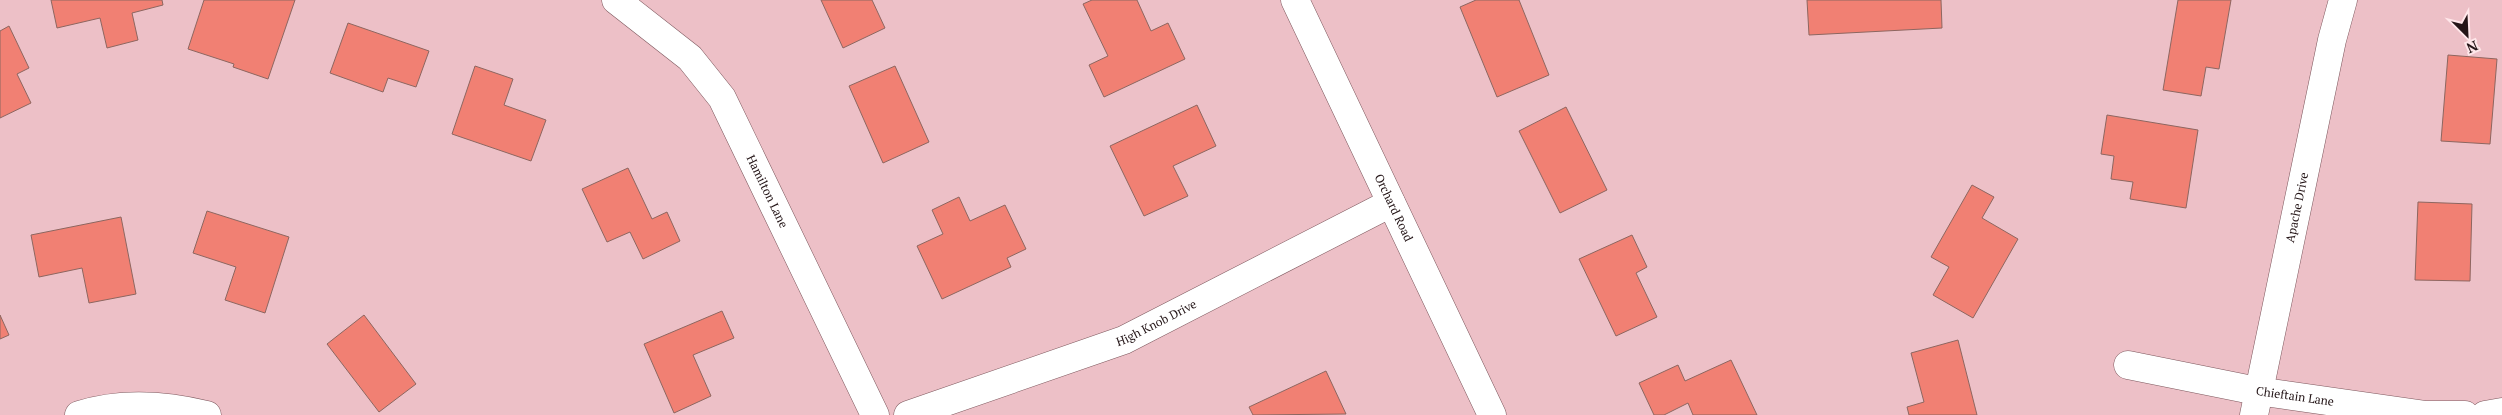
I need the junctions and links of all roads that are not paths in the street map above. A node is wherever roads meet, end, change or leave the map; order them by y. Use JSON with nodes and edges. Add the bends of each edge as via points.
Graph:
{"nodes":[{"id":1,"x":616,"y":0,"type":"edge"},
{"id":2,"x":1295,"y":0,"type":"edge"},
{"id":3,"x":2343,"y":0,"type":"edge"},
{"id":4,"x":1391,"y":202,"type":"junction"},
{"id":5,"x":2128,"y":365,"type":"dead end"},
{"id":6,"x":2255,"y":403,"type":"edge"},
{"id":7,"x":2502,"y":412,"type":"edge"},
{"id":8,"x":79,"y":415,"type":"edge"},
{"id":9,"x":208,"y":415,"type":"edge"},
{"id":10,"x":876,"y":415,"type":"edge"},
{"id":11,"x":908,"y":415,"type":"edge"},
{"id":12,"x":1492,"y":415,"type":"edge"},
{"id":13,"x":2465,"y":415,"type":"edge"},
{"id":14,"x":2485,"y":415,"type":"edge"}],
"edges":[{"from":1,"to":10,"type":"street","name":"Hamilton Lane","via":[[690,58],[722,98]]},
{"from":2,"to":4,"type":"street","name":"Orchard Road"},
{"from":3,"to":6,"type":"street","name":"Apache Drive"},
{"from":4,"to":11,"type":"street","name":"High Knob Drive","via":[[1124,340]]},
{"from":4,"to":12,"type":"street","name":"Orchard Road"},
{"from":5,"to":6,"type":"street","name":"Chieftain Lane"},
{"from":6,"to":13,"type":"street","name":"Chieftain Lane"},
{"from":7,"to":14,"type":"street"},
{"from":8,"to":9,"type":"street","via":[[138,406]]}]}
